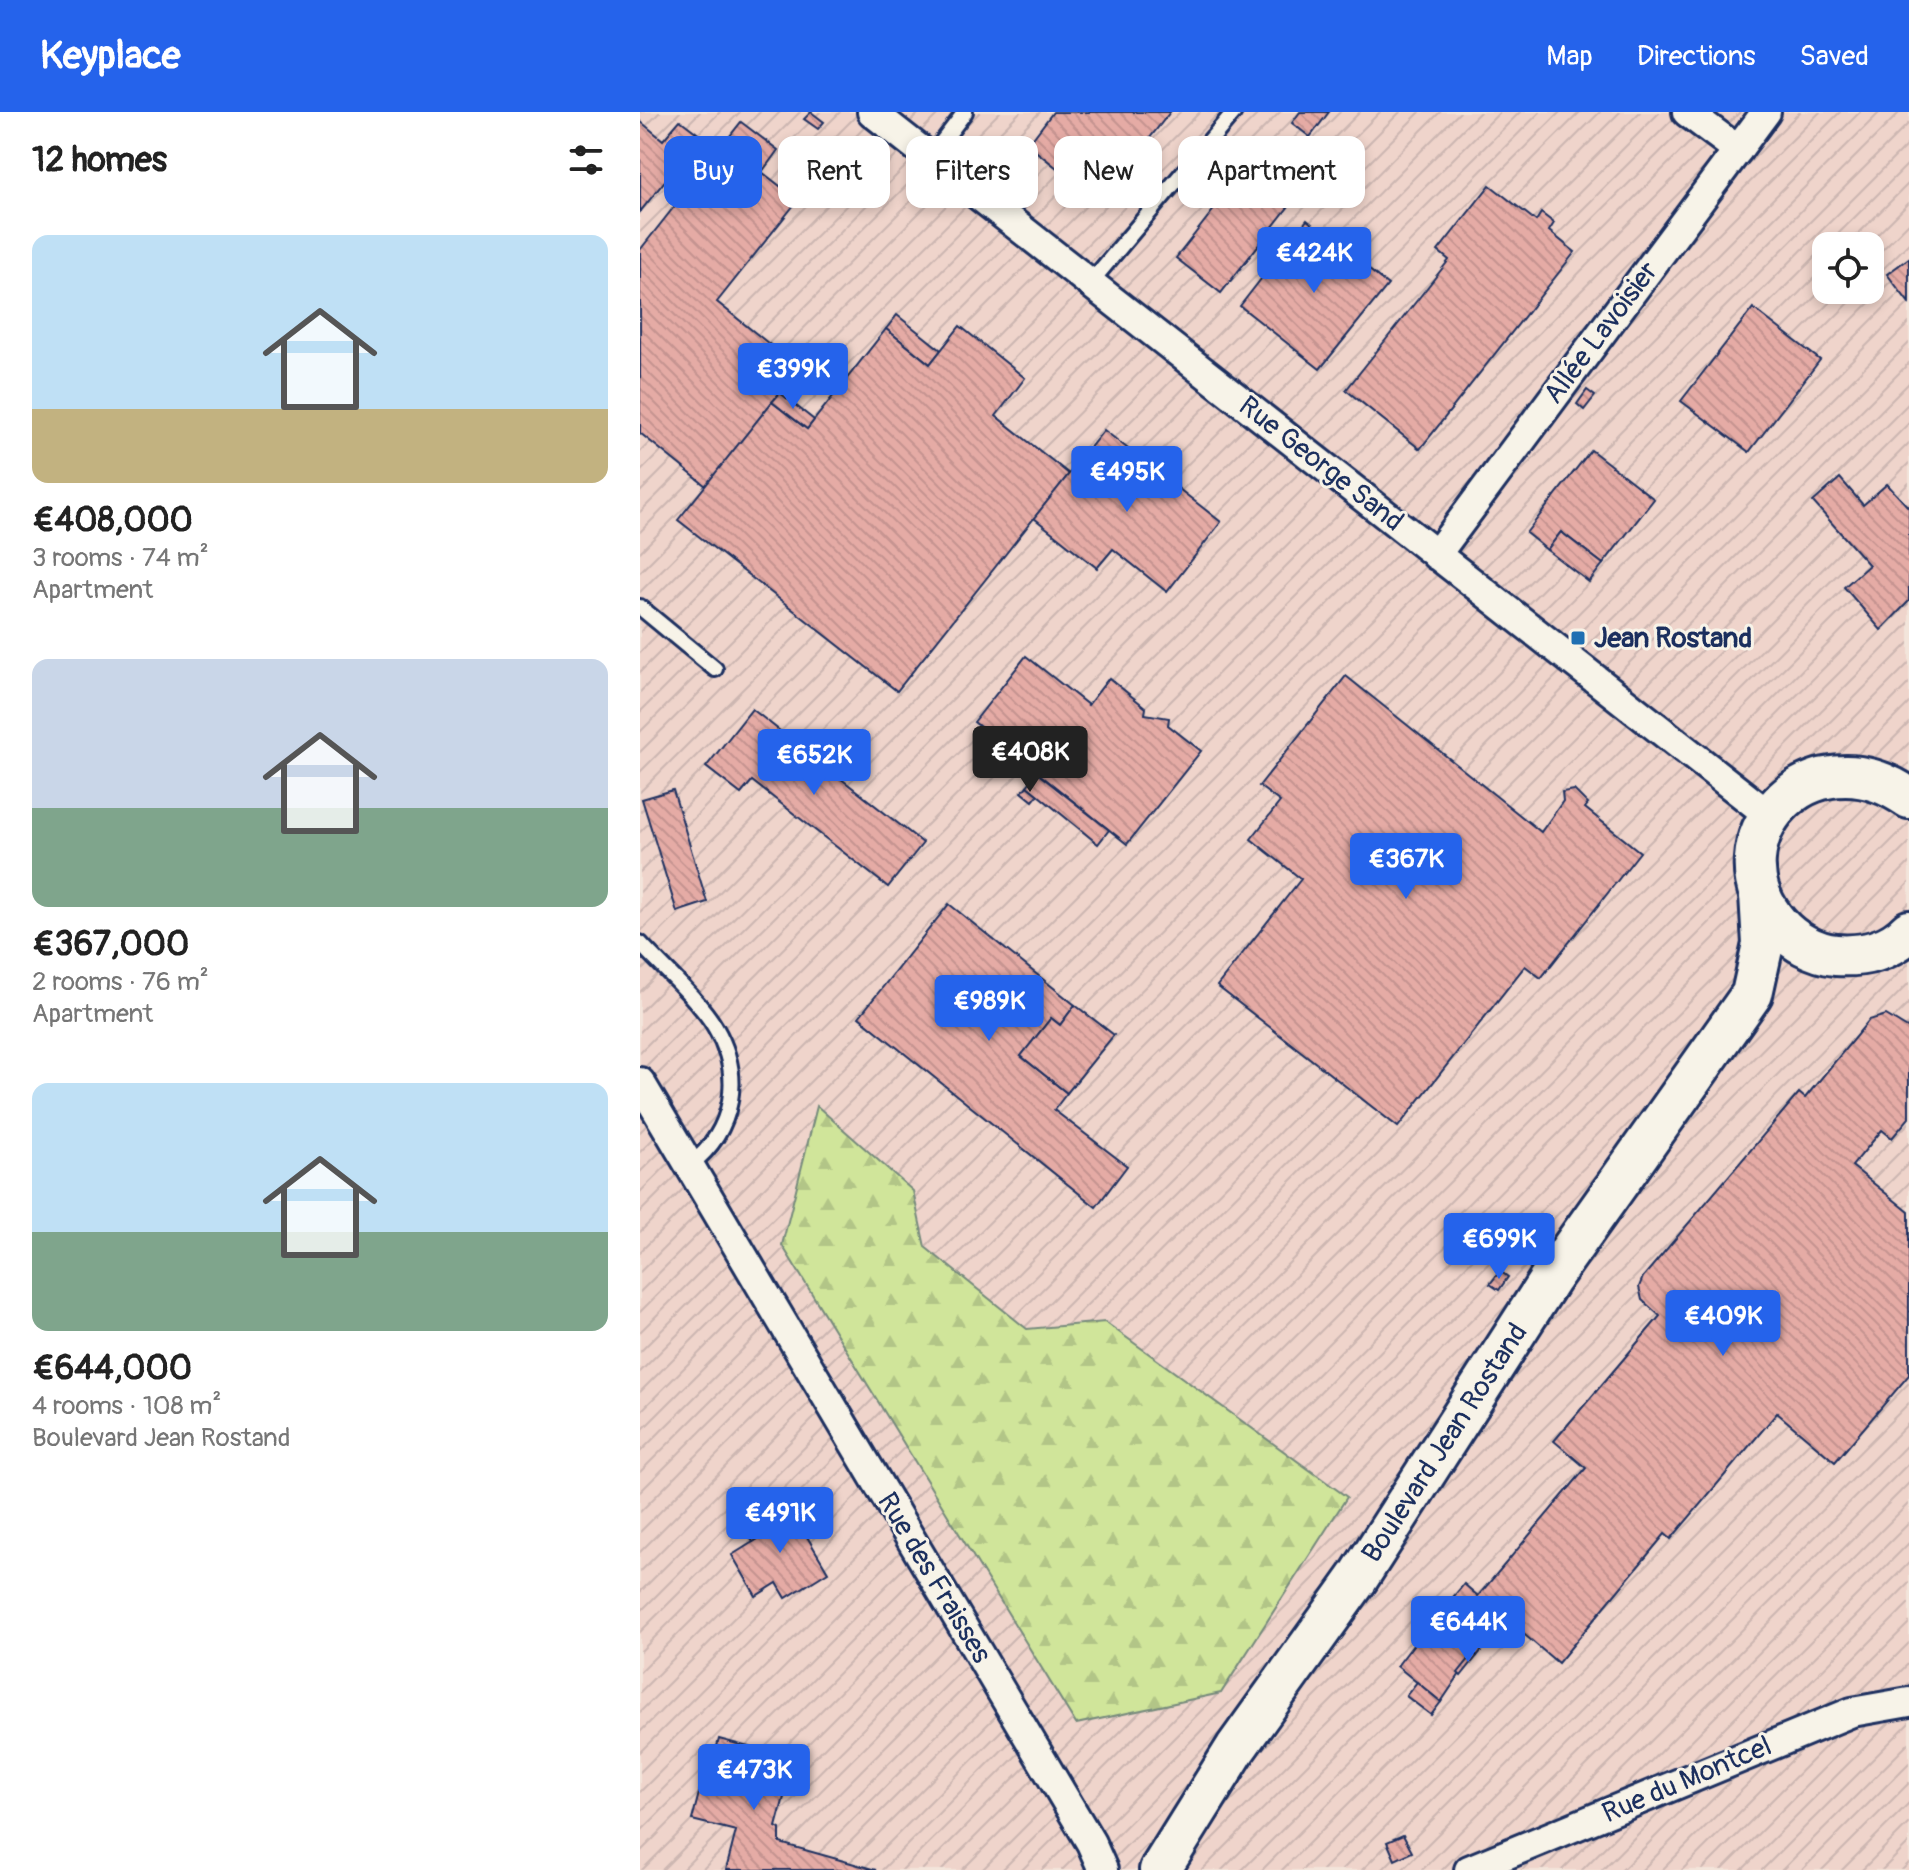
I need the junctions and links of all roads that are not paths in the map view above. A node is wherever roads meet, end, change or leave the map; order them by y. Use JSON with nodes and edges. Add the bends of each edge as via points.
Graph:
{"nodes":[{"id":1,"x":872,"y":112,"type":"edge"},
{"id":2,"x":965,"y":112,"type":"edge"},
{"id":3,"x":1234,"y":112,"type":"edge"},
{"id":4,"x":1687,"y":112,"type":"edge"},
{"id":5,"x":1766,"y":112,"type":"edge"},
{"id":6,"x":947,"y":136,"type":"edge"},
{"id":7,"x":906,"y":139,"type":"edge"},
{"id":8,"x":1738,"y":150,"type":"junction"},
{"id":9,"x":994,"y":208,"type":"edge"},
{"id":10,"x":1090,"y":283,"type":"junction"},
{"id":11,"x":1436,"y":555,"type":"junction"},
{"id":12,"x":640,"y":607,"type":"edge"},
{"id":13,"x":715,"y":669,"type":"dead end"},
{"id":14,"x":1909,"y":759,"type":"edge"},
{"id":15,"x":1867,"y":776,"type":"junction"},
{"id":16,"x":1909,"y":798,"type":"edge"},
{"id":17,"x":1770,"y":816,"type":"junction"},
{"id":18,"x":1760,"y":894,"type":"junction"},
{"id":19,"x":1909,"y":931,"type":"edge"},
{"id":20,"x":640,"y":943,"type":"edge"},
{"id":21,"x":1828,"y":954,"type":"junction"},
{"id":22,"x":1752,"y":994,"type":"junction"},
{"id":23,"x":640,"y":1082,"type":"edge"},
{"id":24,"x":690,"y":1165,"type":"junction"},
{"id":25,"x":1358,"y":1578,"type":"junction"},
{"id":26,"x":1909,"y":1702,"type":"edge"},
{"id":27,"x":1103,"y":1870,"type":"edge"},
{"id":28,"x":1160,"y":1870,"type":"edge"},
{"id":29,"x":1168,"y":1870,"type":"edge"},
{"id":30,"x":1469,"y":1870,"type":"edge"}],
"edges":[{"from":1,"to":7,"type":"street","name":"Rue George Sand"},
{"from":2,"to":6,"type":"lane"},
{"from":3,"to":10,"type":"lane"},
{"from":4,"to":8,"type":"street"},
{"from":5,"to":8,"type":"street","name":"Allée Lavoisier"},
{"from":8,"to":11,"type":"street","name":"Allée Lavoisier"},
{"from":9,"to":10,"type":"street","name":"Rue George Sand"},
{"from":10,"to":11,"type":"street","name":"Rue George Sand"},
{"from":11,"to":17,"type":"street","name":"Rue George Sand"},
{"from":12,"to":13,"type":"lane"},
{"from":14,"to":15,"type":"main road"},
{"from":15,"to":16,"type":"main road"},
{"from":15,"to":17,"type":"main road","via":[[1839,774],[1812,781],[1788,795]]},
{"from":17,"to":18,"type":"main road","via":[[1759,841]]},
{"from":18,"to":21,"type":"main road","via":[[1786,933]]},
{"from":18,"to":22,"type":"main road","via":[[1763,944]]},
{"from":19,"to":21,"type":"main road","via":[[1881,950]]},
{"from":20,"to":24,"type":"lane","via":[[715,1026],[730,1064],[732,1097],[724,1127],[709,1150]]},
{"from":21,"to":22,"type":"main road"},
{"from":22,"to":25,"type":"main road","name":"Boulevard Jean Rostand","via":[[1550,1279]]},
{"from":23,"to":24,"type":"street","name":"Rue des Fraisses"},
{"from":24,"to":27,"type":"street","name":"Rue des Fraisses"},
{"from":25,"to":28,"type":"main road","name":"Boulevard Jean Rostand","via":[[1236,1748]]},
{"from":25,"to":29,"type":"main road","name":"Boulevard Jean Rostand","via":[[1327,1652],[1264,1755]]},
{"from":26,"to":30,"type":"street","name":"Rue du Montcel","via":[[1852,1712]]}]}
